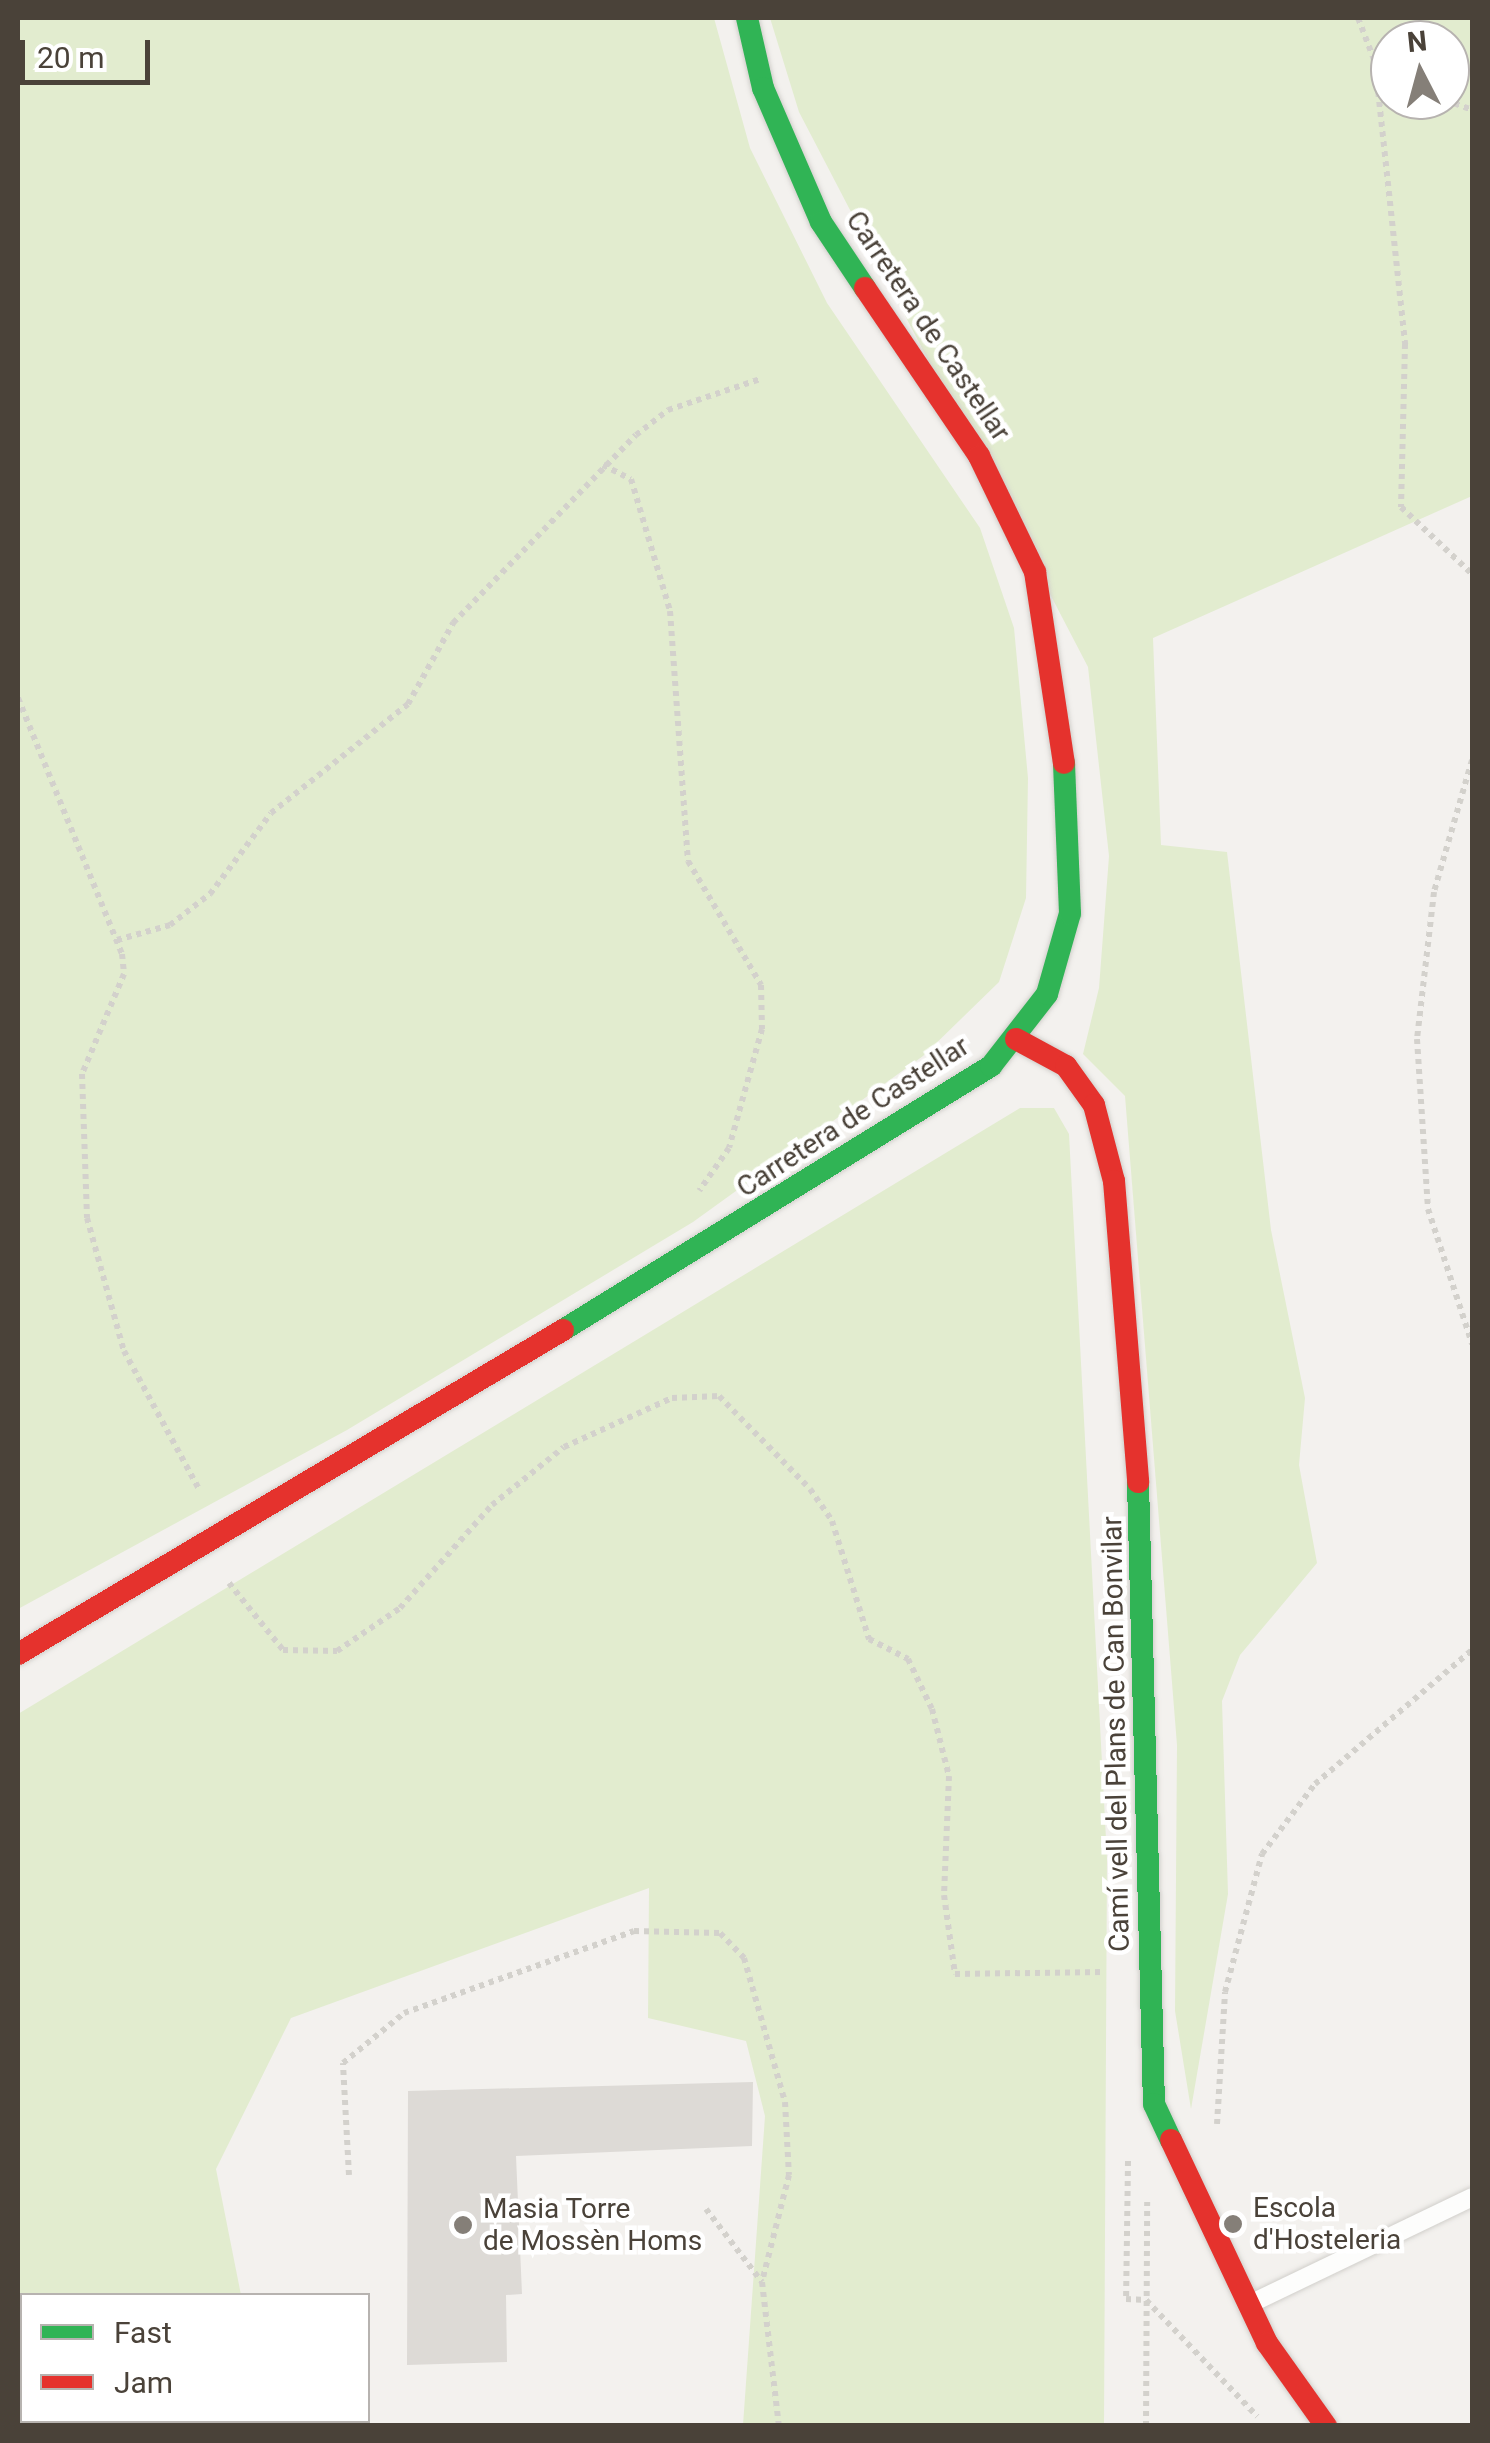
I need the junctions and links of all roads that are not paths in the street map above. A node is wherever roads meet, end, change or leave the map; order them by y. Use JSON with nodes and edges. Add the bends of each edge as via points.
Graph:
{"nodes":[{"id":1,"x":747,"y":18,"type":"edge"},
{"id":2,"x":1016,"y":1039,"type":"junction"},
{"id":3,"x":18,"y":1654,"type":"edge"},
{"id":4,"x":1472,"y":2197,"type":"edge"},
{"id":5,"x":1247,"y":2306,"type":"junction"},
{"id":6,"x":1326,"y":2426,"type":"edge"}],
"edges":[{"from":1,"to":2,"type":"street","name":"Carretera de Castellar","via":[[764,88],[821,222],[979,456],[1035,572],[1063,711],[1073,867],[1061,958]]},
{"from":2,"to":3,"type":"street","name":"Carretera de Castellar","via":[[892,1134]]},
{"from":2,"to":5,"type":"street","name":"Camí vell del Plans de Can Bonvilar","via":[[1066,1066],[1094,1105],[1114,1181],[1140,1507],[1154,2104],[1184,2183]]},
{"from":4,"to":5,"type":"lane"},
{"from":5,"to":6,"type":"street","name":"Camí vell del Plans de Can Bonvilar"}]}
